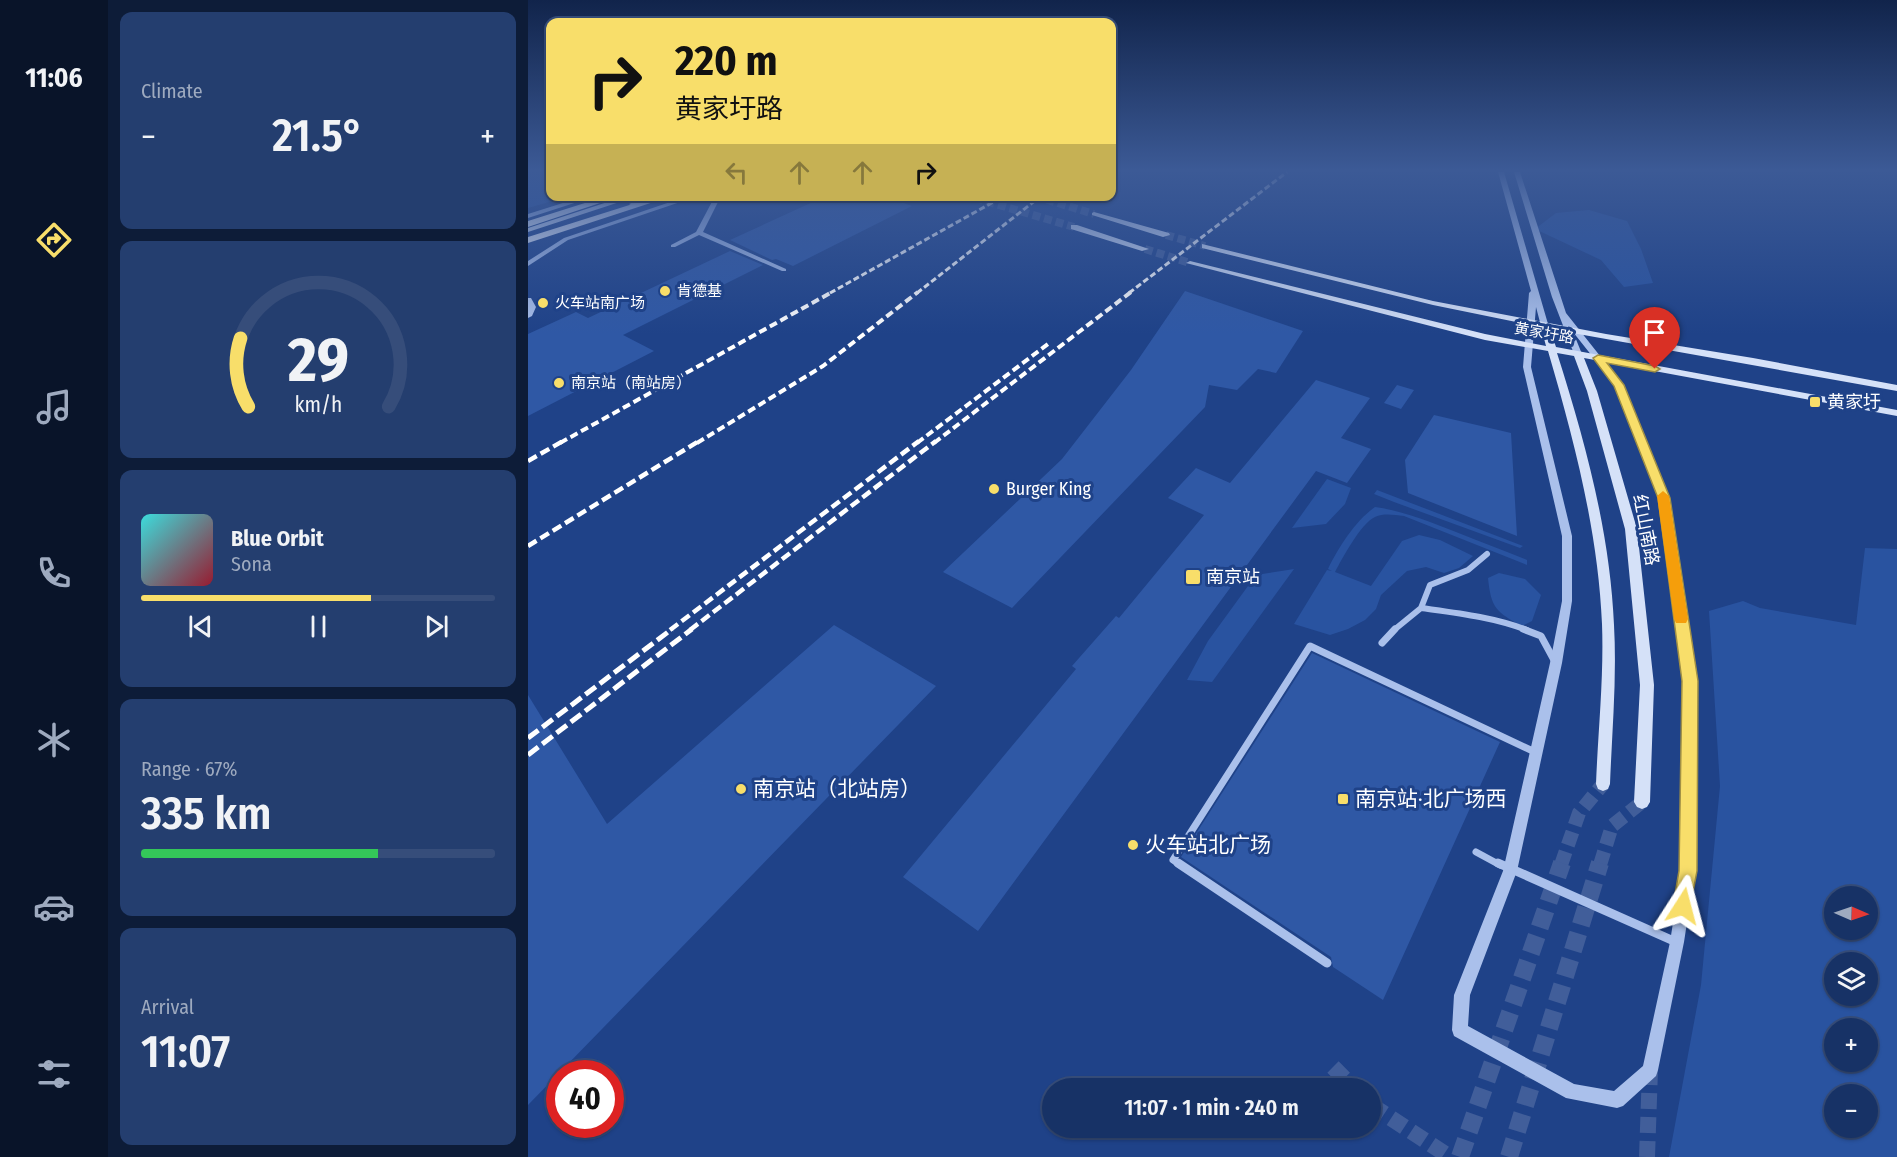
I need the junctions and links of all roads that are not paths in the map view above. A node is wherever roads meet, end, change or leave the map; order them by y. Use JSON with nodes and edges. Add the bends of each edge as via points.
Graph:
{"nodes":[{"id":1,"x":567,"y":226,"type":"edge"},
{"id":2,"x":570,"y":226,"type":"edge"},
{"id":3,"x":605,"y":226,"type":"edge"},
{"id":4,"x":703,"y":226,"type":"edge"},
{"id":5,"x":1137,"y":226,"type":"edge"},
{"id":6,"x":1515,"y":226,"type":"edge"},
{"id":7,"x":1534,"y":226,"type":"edge"},
{"id":8,"x":1074,"y":227,"type":"tunnel mouth"},
{"id":9,"x":699,"y":233,"type":"junction"},
{"id":10,"x":1166,"y":234,"type":"tunnel mouth"},
{"id":11,"x":528,"y":239,"type":"edge"},
{"id":12,"x":673,"y":246,"type":"dead end"},
{"id":13,"x":1205,"y":246,"type":"tunnel mouth"},
{"id":14,"x":1145,"y":249,"type":"tunnel mouth"},
{"id":15,"x":1190,"y":263,"type":"tunnel mouth"},
{"id":16,"x":528,"y":264,"type":"edge"},
{"id":17,"x":784,"y":270,"type":"dead end"},
{"id":18,"x":1533,"y":293,"type":"junction"},
{"id":19,"x":528,"y":300,"type":"edge"},
{"id":20,"x":528,"y":316,"type":"edge"},
{"id":21,"x":1531,"y":322,"type":"junction"},
{"id":22,"x":1544,"y":324,"type":"junction"},
{"id":23,"x":1573,"y":330,"type":"junction"},
{"id":24,"x":1529,"y":345,"type":"junction"},
{"id":25,"x":1552,"y":349,"type":"junction"},
{"id":26,"x":1578,"y":354,"type":"junction"},
{"id":27,"x":1598,"y":358,"type":"junction"},
{"id":28,"x":1897,"y":388,"type":"edge"},
{"id":29,"x":1897,"y":412,"type":"edge"},
{"id":30,"x":1487,"y":554,"type":"dead end"},
{"id":31,"x":1421,"y":608,"type":"junction"},
{"id":32,"x":1382,"y":643,"type":"dead end"},
{"id":33,"x":1556,"y":663,"type":"junction"},
{"id":34,"x":1537,"y":753,"type":"junction"},
{"id":35,"x":1604,"y":784,"type":"tunnel mouth"},
{"id":36,"x":1642,"y":802,"type":"dead end"},
{"id":37,"x":1476,"y":852,"type":"dead end"},
{"id":38,"x":1510,"y":871,"type":"junction"},
{"id":39,"x":1677,"y":942,"type":"junction"},
{"id":40,"x":1327,"y":963,"type":"dead end"}],
"edges":[{"from":1,"to":11,"type":"main road"},
{"from":2,"to":11,"type":"main road"},
{"from":3,"to":16,"type":"street","via":[[566,239]]},
{"from":4,"to":9,"type":"street"},
{"from":5,"to":10,"type":"main road"},
{"from":6,"to":18,"type":"street"},
{"from":7,"to":23,"type":"street","via":[[1563,314]]},
{"from":8,"to":14,"type":"main road"},
{"from":9,"to":12,"type":"street"},
{"from":9,"to":17,"type":"street"},
{"from":13,"to":21,"type":"main road","name":"黄家圩路","via":[[1433,303]]},
{"from":15,"to":24,"type":"main road","name":"黄家圩路","via":[[1358,307]]},
{"from":18,"to":21,"type":"street"},
{"from":18,"to":22,"type":"street"},
{"from":19,"to":20,"type":"street","via":[[532,307]]},
{"from":21,"to":22,"type":"main road","name":"黄家圩路"},
{"from":21,"to":24,"type":"street"},
{"from":22,"to":23,"type":"main road","name":"黄家圩路"},
{"from":22,"to":25,"type":"main road"},
{"from":23,"to":26,"type":"street","name":"红山南路"},
{"from":23,"to":27,"type":"street"},
{"from":23,"to":28,"type":"main road","name":"黄家圩路"},
{"from":24,"to":25,"type":"main road","name":"黄家圩路"},
{"from":24,"to":33,"type":"street","via":[[1527,366],[1567,536],[1567,601]]},
{"from":25,"to":26,"type":"main road","name":"黄家圩路"},
{"from":25,"to":35,"type":"main road","via":[[1599,545],[1608,624]]},
{"from":26,"to":27,"type":"main road","name":"黄家圩路"},
{"from":26,"to":36,"type":"main road","name":"红山南路","via":[[1631,529],[1647,685]]},
{"from":27,"to":29,"type":"main road","name":"黄家圩路"},
{"from":27,"to":39,"type":"street","via":[[1619,385],[1664,498],[1690,681],[1688,871]]},
{"from":30,"to":31,"type":"street","via":[[1463,574],[1430,585]]},
{"from":31,"to":32,"type":"street"},
{"from":31,"to":33,"type":"street","via":[[1488,618],[1541,636]]},
{"from":33,"to":34,"type":"street"},
{"from":34,"to":38,"type":"street"},
{"from":34,"to":40,"type":"street","via":[[1310,646],[1173,860]]},
{"from":37,"to":38,"type":"street"},
{"from":38,"to":39,"type":"street"},
{"from":38,"to":39,"type":"street","via":[[1461,995],[1460,1030],[1572,1092],[1617,1100],[1650,1070]]}]}
